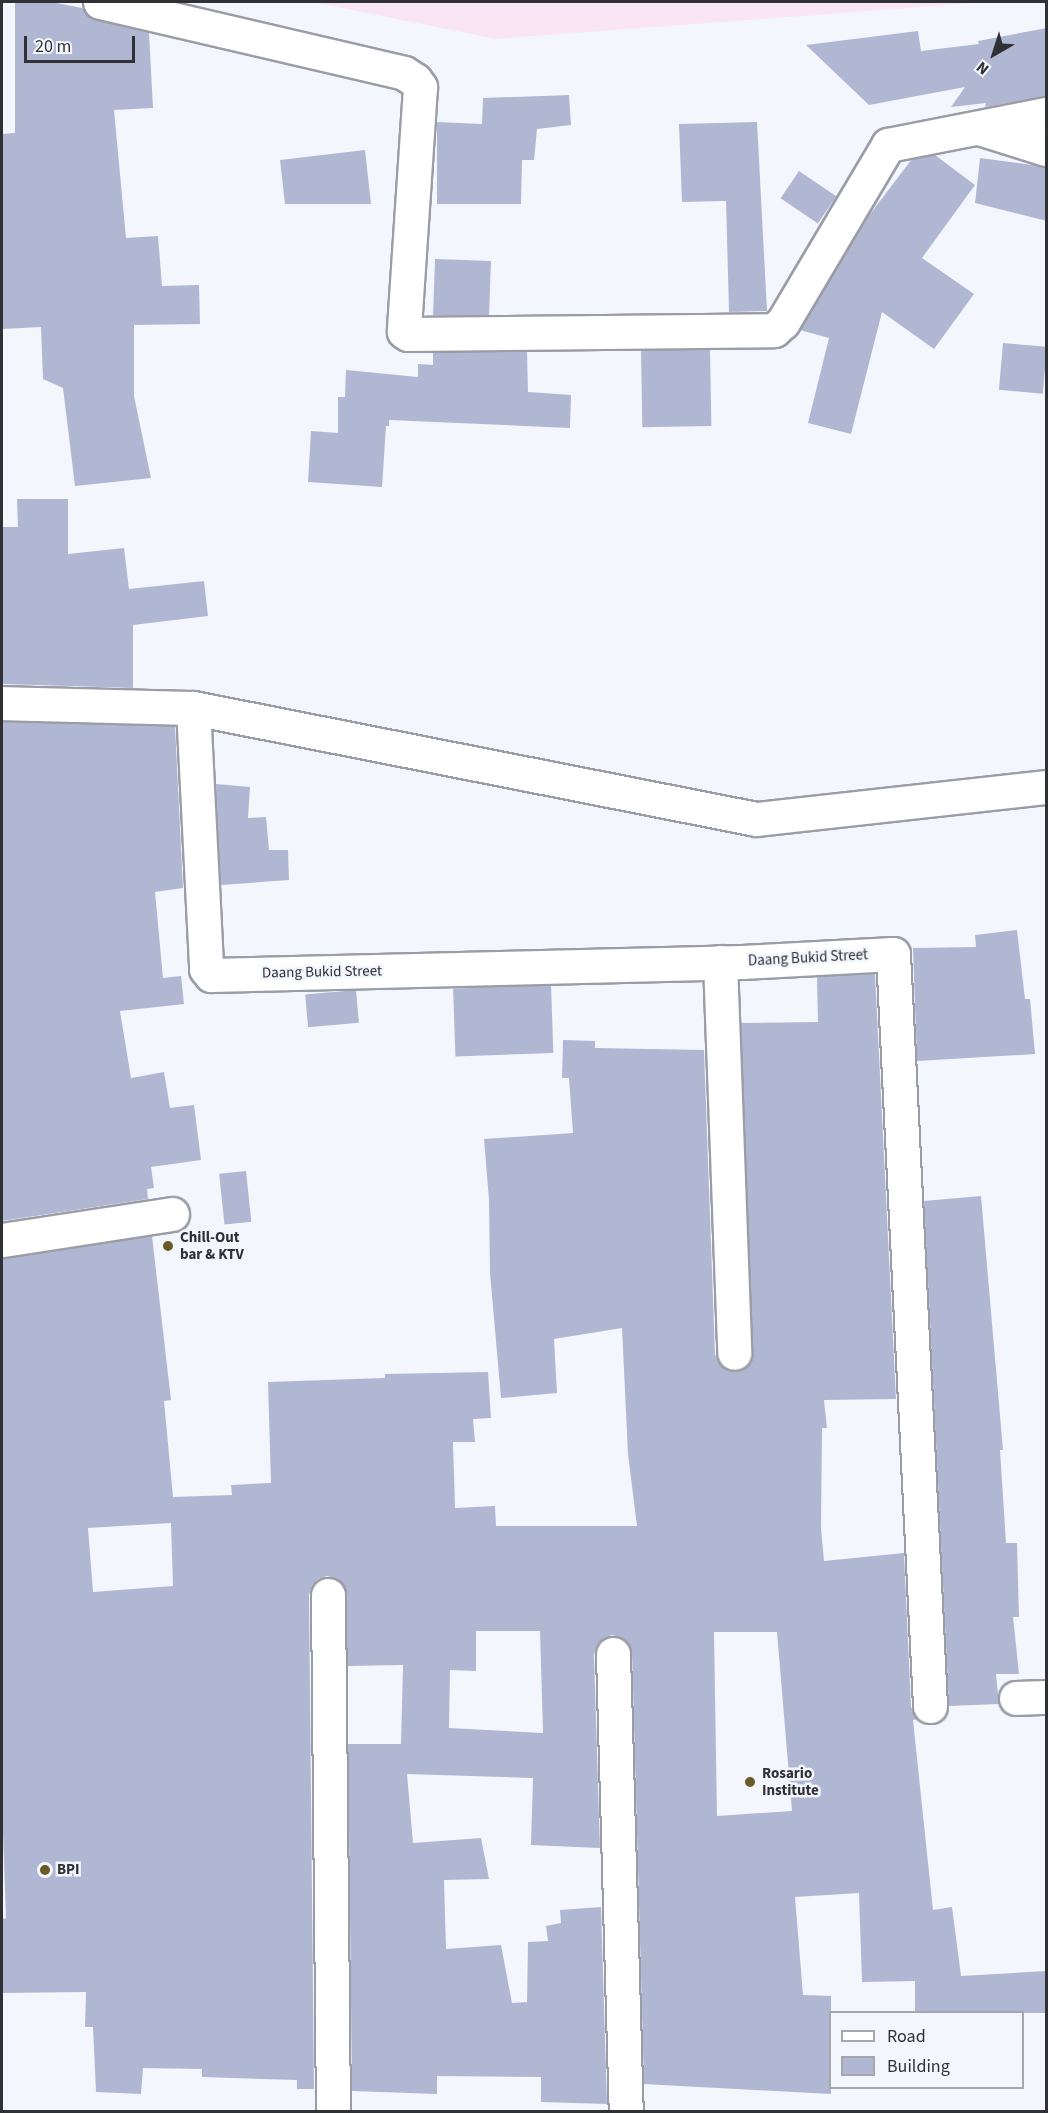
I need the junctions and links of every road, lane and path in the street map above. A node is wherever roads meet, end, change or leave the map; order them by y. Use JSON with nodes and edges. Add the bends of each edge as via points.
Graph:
{"nodes":[{"id":1,"x":100,"y":2,"type":"edge"},
{"id":2,"x":1047,"y":114,"type":"edge"},
{"id":3,"x":974,"y":127,"type":"junction"},
{"id":4,"x":1047,"y":149,"type":"edge"},
{"id":5,"x":2,"y":703,"type":"edge"},
{"id":6,"x":193,"y":708,"type":"junction"},
{"id":7,"x":1047,"y":788,"type":"edge"},
{"id":8,"x":720,"y":962,"type":"junction"},
{"id":9,"x":171,"y":1214,"type":"dead end"},
{"id":10,"x":2,"y":1240,"type":"edge"},
{"id":11,"x":734,"y":1353,"type":"dead end"},
{"id":12,"x":328,"y":1594,"type":"dead end"},
{"id":13,"x":613,"y":1654,"type":"dead end"},
{"id":14,"x":930,"y":1706,"type":"dead end"},
{"id":15,"x":333,"y":2112,"type":"edge"},
{"id":16,"x":626,"y":2112,"type":"edge"}],
"edges":[{"from":1,"to":3,"type":"street","via":[[404,73],[415,80],[420,87],[404,331],[408,334],[774,330],[783,322],[888,145]]},
{"from":2,"to":3,"type":"street"},
{"from":3,"to":4,"type":"street"},
{"from":5,"to":6,"type":"street"},
{"from":6,"to":7,"type":"street","via":[[756,819]]},
{"from":6,"to":8,"type":"street","name":"Daang Bukid Street","via":[[206,969],[211,975]]},
{"from":8,"to":11,"type":"street"},
{"from":8,"to":14,"type":"street","name":"Daang Bukid Street","via":[[892,954]]},
{"from":9,"to":10,"type":"street"},
{"from":12,"to":15,"type":"street"},
{"from":13,"to":16,"type":"street"}]}
